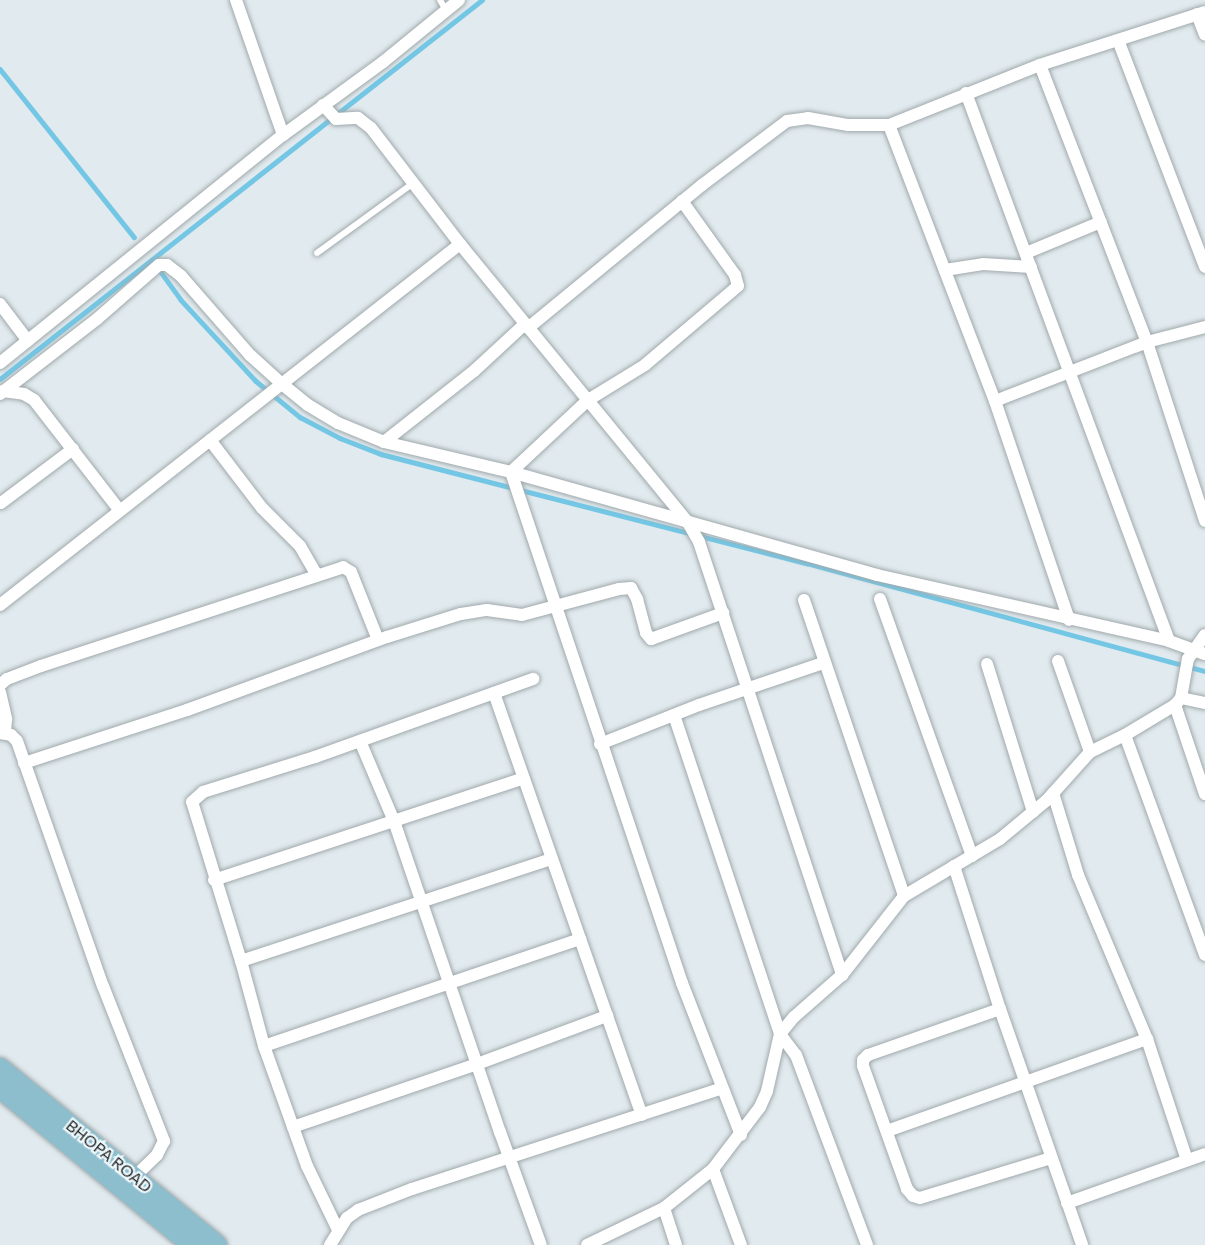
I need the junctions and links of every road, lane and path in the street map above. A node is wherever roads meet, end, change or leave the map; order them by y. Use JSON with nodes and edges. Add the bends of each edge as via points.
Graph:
{"nodes":[{"id":1,"x":236,"y":0,"type":"edge"},
{"id":2,"x":459,"y":0,"type":"edge"},
{"id":3,"x":443,"y":5,"type":"edge"},
{"id":4,"x":1201,"y":13,"type":"edge"},
{"id":5,"x":1205,"y":36,"type":"edge"},
{"id":6,"x":1119,"y":40,"type":"junction"},
{"id":7,"x":1040,"y":65,"type":"junction"},
{"id":8,"x":966,"y":93,"type":"junction"},
{"id":9,"x":329,"y":112,"type":"junction"},
{"id":10,"x":889,"y":125,"type":"junction"},
{"id":11,"x":283,"y":135,"type":"junction"},
{"id":12,"x":412,"y":184,"type":"junction"},
{"id":13,"x":682,"y":201,"type":"junction"},
{"id":14,"x":1101,"y":222,"type":"junction"},
{"id":15,"x":460,"y":244,"type":"junction"},
{"id":16,"x":317,"y":253,"type":"dead end"},
{"id":17,"x":1026,"y":253,"type":"junction"},
{"id":18,"x":1031,"y":267,"type":"junction"},
{"id":19,"x":1205,"y":267,"type":"edge"},
{"id":20,"x":945,"y":270,"type":"junction"},
{"id":21,"x":0,"y":304,"type":"edge"},
{"id":22,"x":527,"y":326,"type":"junction"},
{"id":23,"x":1205,"y":327,"type":"edge"},
{"id":24,"x":28,"y":341,"type":"junction"},
{"id":25,"x":1147,"y":342,"type":"junction"},
{"id":26,"x":0,"y":363,"type":"edge"},
{"id":27,"x":1069,"y":373,"type":"junction"},
{"id":28,"x":277,"y":388,"type":"junction"},
{"id":29,"x":2,"y":393,"type":"edge"},
{"id":30,"x":588,"y":400,"type":"junction"},
{"id":31,"x":995,"y":401,"type":"junction"},
{"id":32,"x":210,"y":441,"type":"junction"},
{"id":33,"x":384,"y":442,"type":"junction"},
{"id":34,"x":73,"y":449,"type":"junction"},
{"id":35,"x":512,"y":476,"type":"junction"},
{"id":36,"x":1,"y":503,"type":"edge"},
{"id":37,"x":120,"y":511,"type":"junction"},
{"id":38,"x":1205,"y":521,"type":"edge"},
{"id":39,"x":689,"y":525,"type":"junction"},
{"id":40,"x":316,"y":574,"type":"junction"},
{"id":41,"x":880,"y":599,"type":"dead end"},
{"id":42,"x":804,"y":600,"type":"dead end"},
{"id":43,"x":0,"y":605,"type":"edge"},
{"id":44,"x":555,"y":606,"type":"junction"},
{"id":45,"x":723,"y":613,"type":"junction"},
{"id":46,"x":1069,"y":620,"type":"junction"},
{"id":47,"x":1205,"y":635,"type":"edge"},
{"id":48,"x":378,"y":640,"type":"junction"},
{"id":49,"x":1169,"y":641,"type":"junction"},
{"id":50,"x":1196,"y":654,"type":"edge"},
{"id":51,"x":1058,"y":662,"type":"dead end"},
{"id":52,"x":823,"y":663,"type":"junction"},
{"id":53,"x":987,"y":664,"type":"dead end"},
{"id":54,"x":533,"y":679,"type":"dead end"},
{"id":55,"x":0,"y":686,"type":"edge"},
{"id":56,"x":748,"y":689,"type":"junction"},
{"id":57,"x":0,"y":692,"type":"edge"},
{"id":58,"x":494,"y":693,"type":"junction"},
{"id":59,"x":1178,"y":701,"type":"junction"},
{"id":60,"x":1205,"y":703,"type":"edge"},
{"id":61,"x":674,"y":715,"type":"junction"},
{"id":62,"x":2,"y":733,"type":"edge"},
{"id":63,"x":1125,"y":735,"type":"junction"},
{"id":64,"x":360,"y":741,"type":"junction"},
{"id":65,"x":600,"y":744,"type":"junction"},
{"id":66,"x":1089,"y":752,"type":"junction"},
{"id":67,"x":24,"y":763,"type":"junction"},
{"id":68,"x":524,"y":778,"type":"junction"},
{"id":69,"x":1053,"y":794,"type":"junction"},
{"id":70,"x":1205,"y":794,"type":"edge"},
{"id":71,"x":1034,"y":813,"type":"junction"},
{"id":72,"x":394,"y":821,"type":"junction"},
{"id":73,"x":972,"y":856,"type":"junction"},
{"id":74,"x":552,"y":859,"type":"junction"},
{"id":75,"x":954,"y":866,"type":"junction"},
{"id":76,"x":214,"y":880,"type":"junction"},
{"id":77,"x":904,"y":896,"type":"junction"},
{"id":78,"x":422,"y":904,"type":"junction"},
{"id":79,"x":580,"y":939,"type":"junction"},
{"id":80,"x":1205,"y":955,"type":"edge"},
{"id":81,"x":241,"y":961,"type":"junction"},
{"id":82,"x":842,"y":975,"type":"junction"},
{"id":83,"x":449,"y":985,"type":"junction"},
{"id":84,"x":1000,"y":1009,"type":"junction"},
{"id":85,"x":607,"y":1016,"type":"junction"},
{"id":86,"x":780,"y":1034,"type":"junction"},
{"id":87,"x":1147,"y":1039,"type":"junction"},
{"id":88,"x":264,"y":1046,"type":"junction"},
{"id":89,"x":477,"y":1064,"type":"junction"},
{"id":90,"x":0,"y":1068,"type":"edge"},
{"id":91,"x":1026,"y":1084,"type":"junction"},
{"id":92,"x":0,"y":1088,"type":"edge"},
{"id":93,"x":722,"y":1088,"type":"junction"},
{"id":94,"x":642,"y":1115,"type":"junction"},
{"id":95,"x":293,"y":1127,"type":"junction"},
{"id":96,"x":887,"y":1131,"type":"junction"},
{"id":97,"x":741,"y":1135,"type":"junction"},
{"id":98,"x":1205,"y":1154,"type":"edge"},
{"id":99,"x":509,"y":1158,"type":"junction"},
{"id":100,"x":1051,"y":1158,"type":"junction"},
{"id":101,"x":1187,"y":1160,"type":"junction"},
{"id":102,"x":714,"y":1169,"type":"junction"},
{"id":103,"x":134,"y":1177,"type":"junction"},
{"id":104,"x":1067,"y":1203,"type":"junction"},
{"id":105,"x":664,"y":1208,"type":"junction"},
{"id":106,"x":338,"y":1230,"type":"junction"},
{"id":107,"x":192,"y":1245,"type":"edge"},
{"id":108,"x":217,"y":1245,"type":"edge"},
{"id":109,"x":330,"y":1245,"type":"edge"},
{"id":110,"x":541,"y":1245,"type":"edge"},
{"id":111,"x":588,"y":1245,"type":"edge"},
{"id":112,"x":676,"y":1245,"type":"edge"},
{"id":113,"x":741,"y":1245,"type":"edge"},
{"id":114,"x":867,"y":1245,"type":"edge"},
{"id":115,"x":1082,"y":1245,"type":"edge"}],
"edges":[{"from":1,"to":11,"type":"street"},
{"from":2,"to":3,"type":"street"},
{"from":3,"to":9,"type":"street"},
{"from":4,"to":5,"type":"street"},
{"from":4,"to":6,"type":"street"},
{"from":6,"to":7,"type":"street"},
{"from":6,"to":19,"type":"street"},
{"from":7,"to":8,"type":"street"},
{"from":7,"to":14,"type":"street"},
{"from":8,"to":10,"type":"street"},
{"from":8,"to":17,"type":"street"},
{"from":9,"to":11,"type":"street"},
{"from":9,"to":12,"type":"street","via":[[363,121]]},
{"from":10,"to":13,"type":"street","via":[[848,125],[808,118],[788,121]]},
{"from":10,"to":20,"type":"street"},
{"from":11,"to":24,"type":"street"},
{"from":12,"to":15,"type":"street"},
{"from":12,"to":16,"type":"lane"},
{"from":13,"to":22,"type":"street"},
{"from":13,"to":30,"type":"street","via":[[735,275],[738,286],[645,365]]},
{"from":14,"to":17,"type":"street"},
{"from":14,"to":25,"type":"street"},
{"from":15,"to":22,"type":"street"},
{"from":15,"to":28,"type":"street"},
{"from":17,"to":18,"type":"street"},
{"from":18,"to":20,"type":"street","via":[[983,264]]},
{"from":18,"to":27,"type":"street"},
{"from":20,"to":31,"type":"street"},
{"from":21,"to":24,"type":"street"},
{"from":22,"to":30,"type":"street"},
{"from":22,"to":33,"type":"street"},
{"from":23,"to":25,"type":"street"},
{"from":24,"to":26,"type":"street"},
{"from":25,"to":27,"type":"street"},
{"from":25,"to":38,"type":"street"},
{"from":27,"to":31,"type":"street"},
{"from":27,"to":49,"type":"street"},
{"from":28,"to":29,"type":"street","via":[[181,276],[162,265]]},
{"from":28,"to":32,"type":"street"},
{"from":28,"to":33,"type":"street","via":[[338,423]]},
{"from":29,"to":34,"type":"street","via":[[24,394],[34,400]]},
{"from":30,"to":35,"type":"street"},
{"from":30,"to":39,"type":"street"},
{"from":31,"to":46,"type":"street"},
{"from":32,"to":37,"type":"street"},
{"from":32,"to":40,"type":"street","via":[[262,508],[300,546]]},
{"from":33,"to":35,"type":"street"},
{"from":34,"to":36,"type":"street"},
{"from":34,"to":37,"type":"street"},
{"from":35,"to":39,"type":"street"},
{"from":35,"to":44,"type":"street"},
{"from":37,"to":43,"type":"street"},
{"from":39,"to":45,"type":"street","via":[[699,542]]},
{"from":39,"to":46,"type":"street"},
{"from":40,"to":48,"type":"street","via":[[347,568]]},
{"from":40,"to":55,"type":"street","via":[[41,666]]},
{"from":41,"to":73,"type":"street"},
{"from":42,"to":52,"type":"street"},
{"from":44,"to":45,"type":"street","via":[[631,588],[651,639]]},
{"from":44,"to":48,"type":"street","via":[[516,615],[497,610],[475,612]]},
{"from":44,"to":65,"type":"street"},
{"from":45,"to":56,"type":"street"},
{"from":46,"to":49,"type":"street"},
{"from":47,"to":50,"type":"street"},
{"from":48,"to":67,"type":"street","via":[[187,710]]},
{"from":49,"to":50,"type":"street"},
{"from":50,"to":59,"type":"street","via":[[1184,674]]},
{"from":51,"to":66,"type":"street"},
{"from":52,"to":56,"type":"street"},
{"from":52,"to":77,"type":"street"},
{"from":53,"to":71,"type":"street"},
{"from":54,"to":58,"type":"street"},
{"from":56,"to":61,"type":"street"},
{"from":56,"to":82,"type":"street"},
{"from":57,"to":62,"type":"street","via":[[6,719]]},
{"from":58,"to":64,"type":"street"},
{"from":58,"to":68,"type":"street"},
{"from":59,"to":60,"type":"street"},
{"from":59,"to":63,"type":"street"},
{"from":59,"to":70,"type":"street"},
{"from":61,"to":65,"type":"street"},
{"from":61,"to":86,"type":"street"},
{"from":62,"to":67,"type":"street","via":[[17,741]]},
{"from":63,"to":66,"type":"street"},
{"from":63,"to":80,"type":"street"},
{"from":64,"to":72,"type":"street"},
{"from":64,"to":76,"type":"street","via":[[196,797],[192,808]]},
{"from":65,"to":93,"type":"street"},
{"from":66,"to":69,"type":"street"},
{"from":67,"to":103,"type":"street","via":[[103,986],[164,1141],[157,1155]]},
{"from":68,"to":72,"type":"street"},
{"from":68,"to":74,"type":"street"},
{"from":69,"to":71,"type":"street"},
{"from":69,"to":87,"type":"street","via":[[1078,875]]},
{"from":71,"to":73,"type":"street"},
{"from":72,"to":76,"type":"street"},
{"from":72,"to":78,"type":"street"},
{"from":73,"to":75,"type":"street"},
{"from":74,"to":78,"type":"street"},
{"from":74,"to":79,"type":"street"},
{"from":75,"to":77,"type":"street"},
{"from":75,"to":84,"type":"street"},
{"from":76,"to":81,"type":"street"},
{"from":77,"to":82,"type":"street"},
{"from":78,"to":81,"type":"street"},
{"from":78,"to":83,"type":"street"},
{"from":79,"to":83,"type":"street"},
{"from":79,"to":85,"type":"street"},
{"from":81,"to":88,"type":"street"},
{"from":82,"to":86,"type":"street"},
{"from":83,"to":88,"type":"street"},
{"from":83,"to":89,"type":"street"},
{"from":84,"to":91,"type":"street"},
{"from":84,"to":96,"type":"street","via":[[865,1057],[863,1066]]},
{"from":85,"to":89,"type":"street"},
{"from":85,"to":94,"type":"street"},
{"from":86,"to":97,"type":"street","via":[[767,1091]]},
{"from":86,"to":114,"type":"street","via":[[796,1055]]},
{"from":87,"to":91,"type":"street"},
{"from":87,"to":101,"type":"street"},
{"from":88,"to":95,"type":"street"},
{"from":89,"to":95,"type":"street"},
{"from":89,"to":99,"type":"street"},
{"from":90,"to":103,"type":"main road","name":"BHOPA ROAD"},
{"from":91,"to":96,"type":"street"},
{"from":91,"to":100,"type":"street"},
{"from":92,"to":107,"type":"main road","name":"BHOPA ROAD"},
{"from":93,"to":94,"type":"street"},
{"from":93,"to":97,"type":"street"},
{"from":94,"to":99,"type":"street"},
{"from":95,"to":106,"type":"street"},
{"from":96,"to":100,"type":"street","via":[[907,1189],[920,1198]]},
{"from":97,"to":102,"type":"street"},
{"from":98,"to":101,"type":"street"},
{"from":99,"to":106,"type":"street","via":[[358,1210]]},
{"from":99,"to":110,"type":"street"},
{"from":100,"to":104,"type":"street"},
{"from":101,"to":104,"type":"street"},
{"from":102,"to":105,"type":"street"},
{"from":102,"to":113,"type":"street"},
{"from":103,"to":108,"type":"main road","name":"BHOPA ROAD"},
{"from":104,"to":115,"type":"street"},
{"from":105,"to":111,"type":"street"},
{"from":105,"to":112,"type":"street"},
{"from":106,"to":109,"type":"street"}]}
